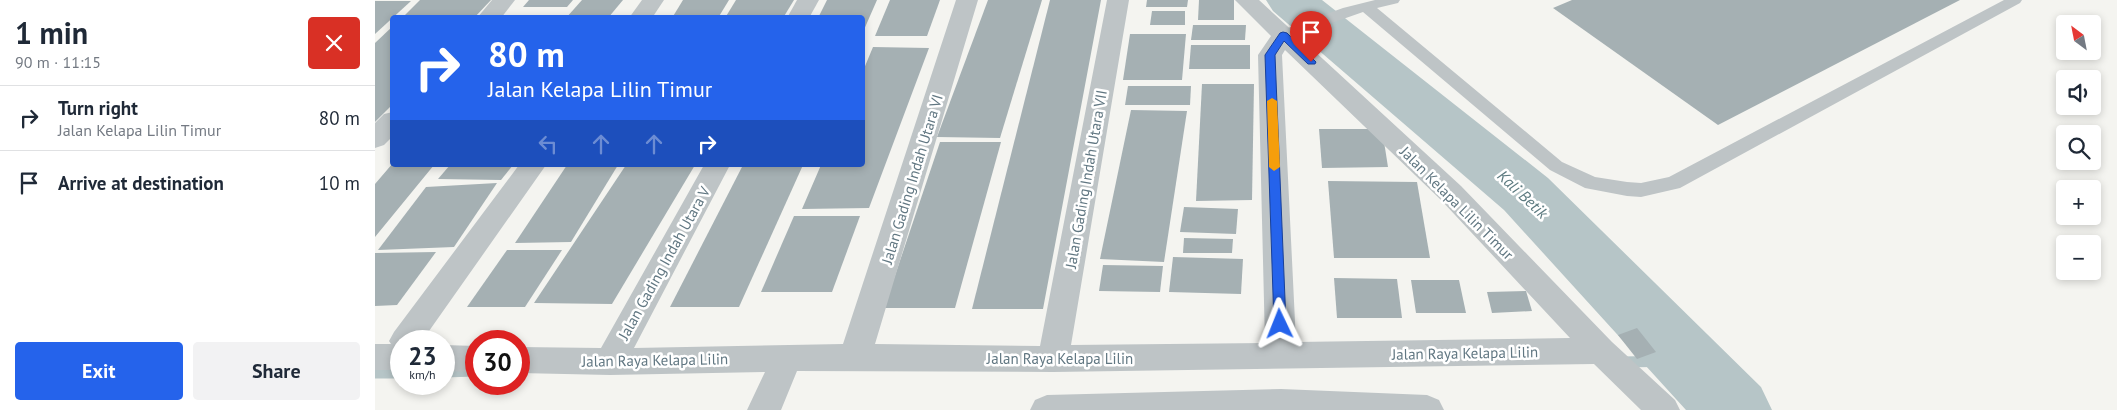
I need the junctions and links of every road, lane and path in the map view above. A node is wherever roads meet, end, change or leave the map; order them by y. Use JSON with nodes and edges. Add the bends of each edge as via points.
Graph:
{"nodes":[{"id":1,"x":504,"y":0,"type":"edge"},
{"id":2,"x":653,"y":0,"type":"edge"},
{"id":3,"x":808,"y":0,"type":"edge"},
{"id":4,"x":967,"y":0,"type":"edge"},
{"id":5,"x":1118,"y":0,"type":"edge"},
{"id":6,"x":1246,"y":0,"type":"edge"},
{"id":7,"x":1393,"y":0,"type":"edge"},
{"id":8,"x":2015,"y":0,"type":"edge"},
{"id":9,"x":1366,"y":7,"type":"junction"},
{"id":10,"x":491,"y":15,"type":"edge"},
{"id":11,"x":642,"y":15,"type":"edge"},
{"id":12,"x":800,"y":15,"type":"edge"},
{"id":13,"x":1279,"y":30,"type":"junction"},
{"id":14,"x":390,"y":123,"type":"edge"},
{"id":15,"x":375,"y":139,"type":"edge"},
{"id":16,"x":532,"y":167,"type":"edge"},
{"id":17,"x":716,"y":167,"type":"edge"},
{"id":18,"x":411,"y":330,"type":"edge"},
{"id":19,"x":1281,"y":355,"type":"junction"},
{"id":20,"x":1606,"y":355,"type":"junction"},
{"id":21,"x":855,"y":357,"type":"junction"},
{"id":22,"x":1053,"y":359,"type":"junction"},
{"id":23,"x":530,"y":360,"type":"edge"},
{"id":24,"x":610,"y":362,"type":"junction"},
{"id":25,"x":778,"y":380,"type":"edge"},
{"id":26,"x":1653,"y":400,"type":"edge"},
{"id":27,"x":1281,"y":407,"type":"edge"},
{"id":28,"x":1047,"y":410,"type":"edge"},
{"id":29,"x":1427,"y":410,"type":"edge"}],
"edges":[{"from":1,"to":10,"type":"street"},
{"from":2,"to":11,"type":"street"},
{"from":3,"to":12,"type":"street"},
{"from":4,"to":21,"type":"street","name":"Jalan Gading Indah Utara VI"},
{"from":5,"to":22,"type":"street","name":"Jalan Gading Indah Utara VII"},
{"from":6,"to":13,"type":"street","name":"Jalan Kelapa Lilin Timur"},
{"from":7,"to":9,"type":"lane"},
{"from":8,"to":9,"type":"lane","via":[[1674,183],[1641,190],[1591,183],[1550,162]]},
{"from":9,"to":13,"type":"lane","via":[[1312,26]]},
{"from":13,"to":19,"type":"street","via":[[1270,55]]},
{"from":13,"to":20,"type":"street","name":"Jalan Kelapa Lilin Timur","via":[[1451,193]]},
{"from":14,"to":15,"type":"street"},
{"from":16,"to":18,"type":"street"},
{"from":17,"to":24,"type":"street","name":"Jalan Gading Indah Utara V"},
{"from":19,"to":20,"type":"street","name":"Jalan Raya Kelapa Lilin"},
{"from":19,"to":22,"type":"street","name":"Jalan Raya Kelapa Lilin"},
{"from":20,"to":26,"type":"street","name":"Jalan Kelapa Lilin Timur"},
{"from":21,"to":22,"type":"street","name":"Jalan Raya Kelapa Lilin"},
{"from":21,"to":25,"type":"street","name":"Jalan Raya Kelapa Lilin"},
{"from":23,"to":24,"type":"street","name":"Jalan Raya Kelapa Lilin"},
{"from":24,"to":25,"type":"street","name":"Jalan Raya Kelapa Lilin"},
{"from":27,"to":28,"type":"street"},
{"from":27,"to":29,"type":"street"}]}
